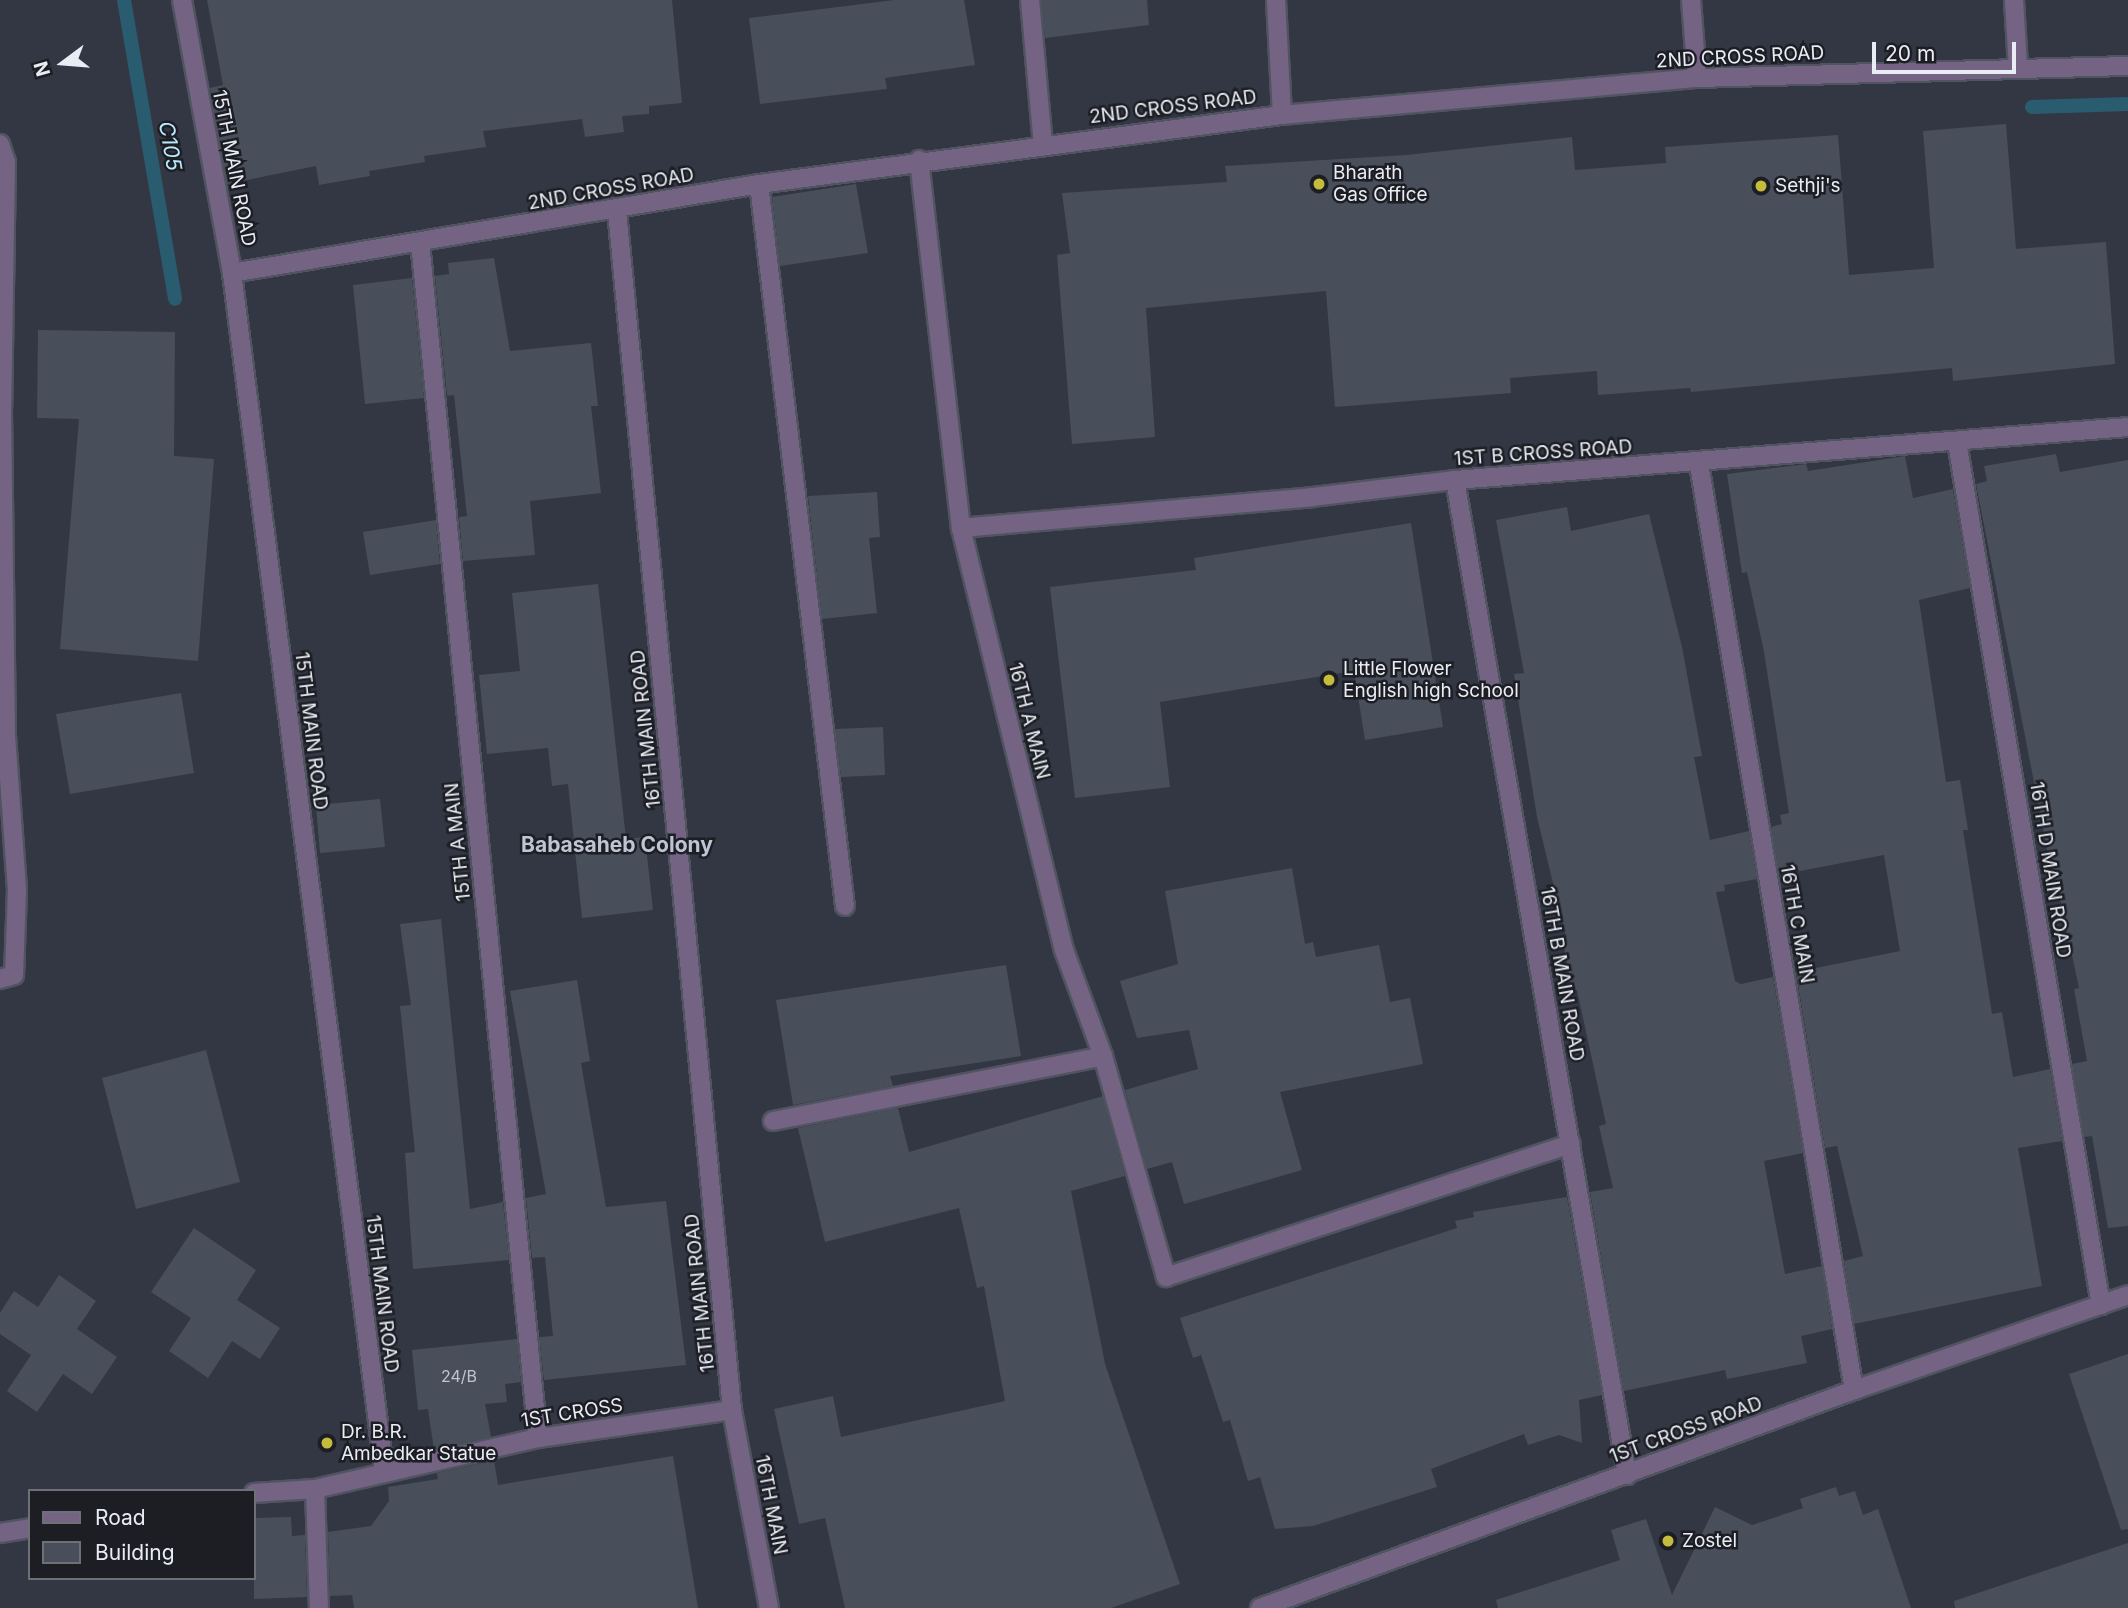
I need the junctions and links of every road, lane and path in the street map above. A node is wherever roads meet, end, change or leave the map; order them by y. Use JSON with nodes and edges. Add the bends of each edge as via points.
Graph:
{"nodes":[{"id":1,"x":182,"y":0,"type":"edge"},
{"id":2,"x":1030,"y":0,"type":"edge"},
{"id":3,"x":1276,"y":0,"type":"edge"},
{"id":4,"x":1691,"y":0,"type":"edge"},
{"id":5,"x":2014,"y":0,"type":"edge"},
{"id":6,"x":2128,"y":66,"type":"edge"},
{"id":7,"x":2018,"y":68,"type":"junction"},
{"id":8,"x":1697,"y":78,"type":"junction"},
{"id":9,"x":1282,"y":115,"type":"junction"},
{"id":10,"x":0,"y":144,"type":"edge"},
{"id":11,"x":1043,"y":145,"type":"junction"},
{"id":12,"x":919,"y":160,"type":"junction"},
{"id":13,"x":759,"y":184,"type":"junction"},
{"id":14,"x":617,"y":211,"type":"junction"},
{"id":15,"x":419,"y":242,"type":"junction"},
{"id":16,"x":232,"y":273,"type":"junction"},
{"id":17,"x":2128,"y":427,"type":"edge"},
{"id":18,"x":1957,"y":442,"type":"junction"},
{"id":19,"x":1699,"y":464,"type":"junction"},
{"id":20,"x":1455,"y":480,"type":"junction"},
{"id":21,"x":961,"y":528,"type":"junction"},
{"id":22,"x":845,"y":906,"type":"dead end"},
{"id":23,"x":0,"y":979,"type":"edge"},
{"id":24,"x":1103,"y":1056,"type":"junction"},
{"id":25,"x":773,"y":1121,"type":"dead end"},
{"id":26,"x":1571,"y":1144,"type":"junction"},
{"id":27,"x":2128,"y":1296,"type":"edge"},
{"id":28,"x":2101,"y":1305,"type":"junction"},
{"id":29,"x":1854,"y":1390,"type":"junction"},
{"id":30,"x":732,"y":1410,"type":"junction"},
{"id":31,"x":538,"y":1438,"type":"junction"},
{"id":32,"x":384,"y":1470,"type":"junction"},
{"id":33,"x":1627,"y":1475,"type":"junction"},
{"id":34,"x":315,"y":1489,"type":"junction"},
{"id":35,"x":256,"y":1493,"type":"edge"},
{"id":36,"x":28,"y":1528,"type":"edge"},
{"id":37,"x":0,"y":1533,"type":"edge"},
{"id":38,"x":319,"y":1608,"type":"edge"},
{"id":39,"x":769,"y":1608,"type":"edge"},
{"id":40,"x":1260,"y":1608,"type":"edge"}],
"edges":[{"from":1,"to":16,"type":"street","name":"15TH MAIN ROAD"},
{"from":2,"to":11,"type":"street"},
{"from":3,"to":9,"type":"street"},
{"from":4,"to":8,"type":"street"},
{"from":5,"to":7,"type":"street"},
{"from":6,"to":7,"type":"street","name":"2ND CROSS ROAD"},
{"from":7,"to":8,"type":"street","name":"2ND CROSS ROAD"},
{"from":8,"to":9,"type":"street","name":"2ND CROSS ROAD"},
{"from":9,"to":11,"type":"street","name":"2ND CROSS ROAD"},
{"from":10,"to":23,"type":"street","via":[[6,162],[2,411],[6,736],[17,890],[14,975]]},
{"from":11,"to":12,"type":"street","name":"2ND CROSS ROAD"},
{"from":12,"to":13,"type":"street","name":"2ND CROSS ROAD"},
{"from":12,"to":21,"type":"street","name":"16TH A MAIN"},
{"from":13,"to":14,"type":"street","name":"2ND CROSS ROAD"},
{"from":13,"to":22,"type":"street"},
{"from":14,"to":15,"type":"street","name":"2ND CROSS ROAD"},
{"from":14,"to":30,"type":"street","name":"16TH MAIN ROAD"},
{"from":15,"to":16,"type":"street","name":"2ND CROSS ROAD"},
{"from":15,"to":31,"type":"street","name":"15TH A MAIN"},
{"from":16,"to":32,"type":"street","name":"15TH MAIN ROAD"},
{"from":17,"to":18,"type":"street","name":"1ST B CROSS ROAD"},
{"from":18,"to":19,"type":"street","name":"1ST B CROSS ROAD"},
{"from":18,"to":28,"type":"street","name":"16TH D MAIN ROAD"},
{"from":19,"to":20,"type":"street","name":"1ST B CROSS ROAD"},
{"from":19,"to":29,"type":"street","name":"16TH C MAIN"},
{"from":20,"to":21,"type":"street","name":"1ST B CROSS ROAD"},
{"from":20,"to":26,"type":"street","name":"16TH B MAIN ROAD"},
{"from":21,"to":24,"type":"street","name":"16TH A MAIN","via":[[1064,950]]},
{"from":24,"to":25,"type":"street"},
{"from":24,"to":26,"type":"street","name":"16TH A MAIN","via":[[1166,1277]]},
{"from":26,"to":33,"type":"street","name":"16TH B MAIN ROAD"},
{"from":27,"to":28,"type":"street","name":"1ST CROSS ROAD"},
{"from":28,"to":29,"type":"street","name":"1ST CROSS ROAD"},
{"from":29,"to":33,"type":"street","name":"1ST CROSS ROAD"},
{"from":30,"to":31,"type":"street","name":"1ST CROSS"},
{"from":30,"to":39,"type":"street","name":"16TH MAIN"},
{"from":31,"to":32,"type":"street","name":"1ST CROSS"},
{"from":32,"to":34,"type":"street","name":"1ST CROSS"},
{"from":33,"to":40,"type":"street","name":"1ST CROSS ROAD"},
{"from":34,"to":35,"type":"street","name":"1ST CROSS"},
{"from":34,"to":38,"type":"street"},
{"from":36,"to":37,"type":"street"}]}
